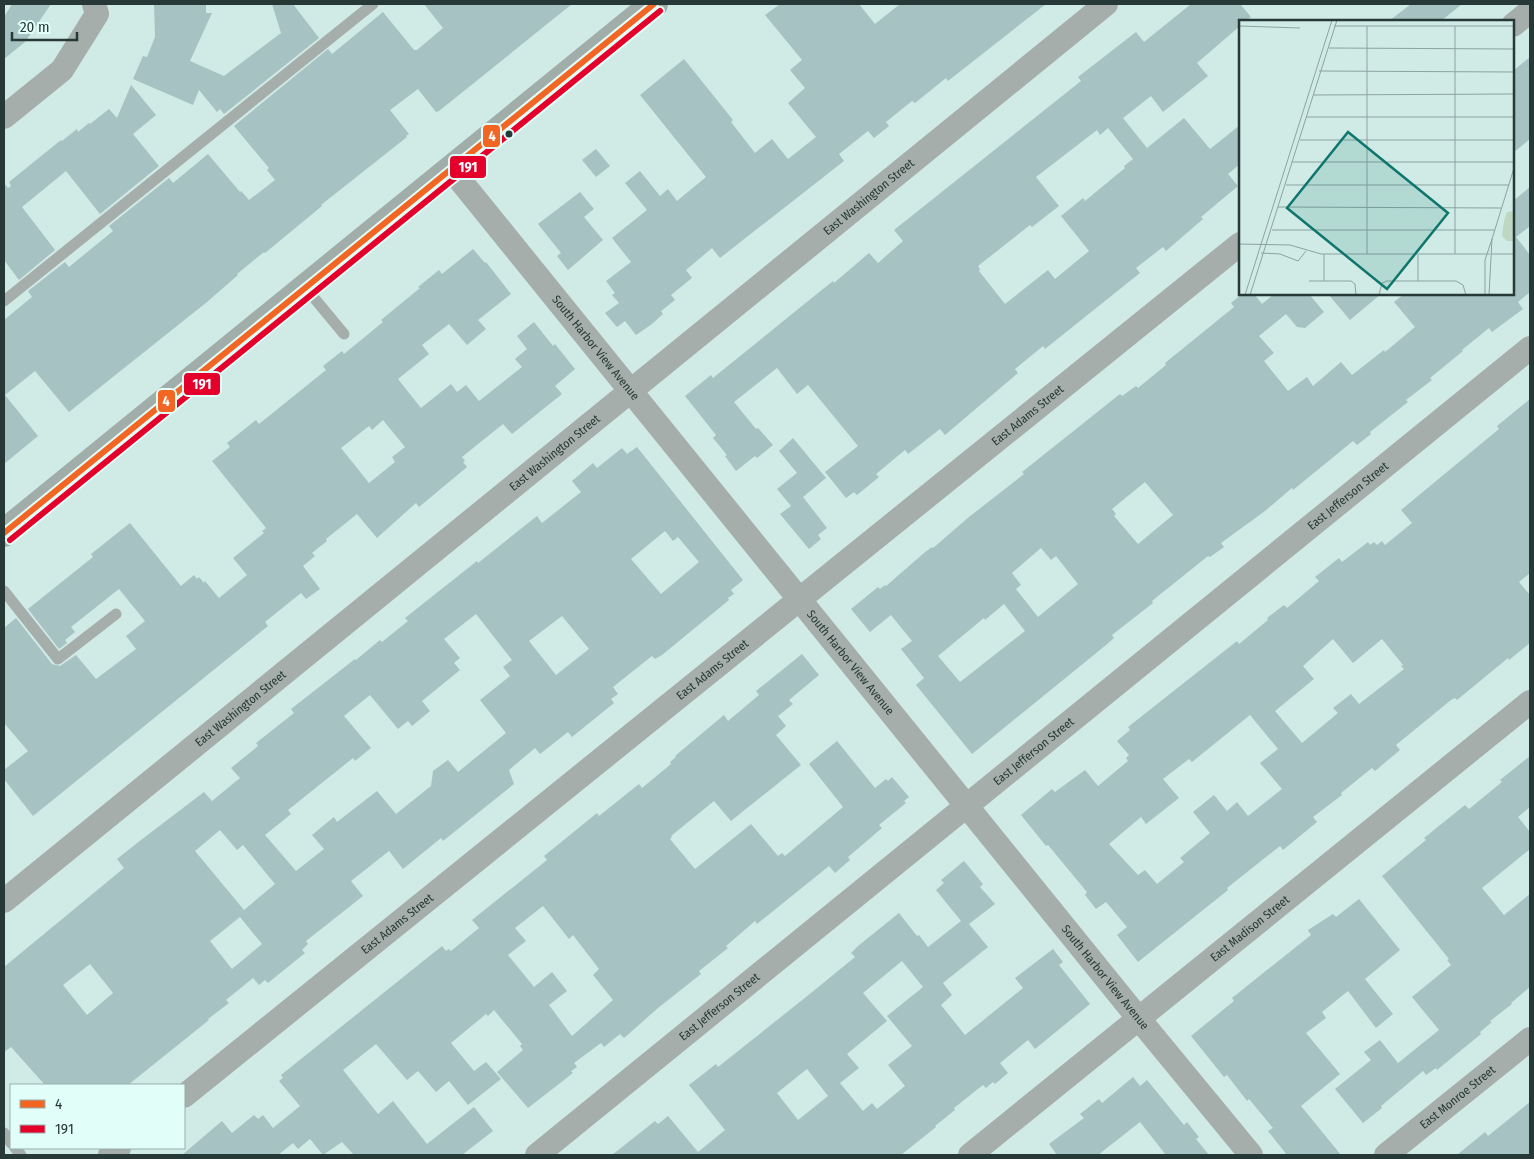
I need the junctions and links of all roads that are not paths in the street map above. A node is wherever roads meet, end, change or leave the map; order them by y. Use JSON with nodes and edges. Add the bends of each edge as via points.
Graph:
{"nodes":[{"id":1,"x":373,"y":4,"type":"edge"},
{"id":2,"x":654,"y":4,"type":"edge"},
{"id":3,"x":1106,"y":4,"type":"edge"},
{"id":4,"x":95,"y":9,"type":"edge"},
{"id":5,"x":4,"y":117,"type":"edge"},
{"id":6,"x":452,"y":169,"type":"junction"},
{"id":7,"x":1239,"y":245,"type":"edge"},
{"id":8,"x":305,"y":288,"type":"junction"},
{"id":9,"x":4,"y":301,"type":"edge"},
{"id":10,"x":344,"y":334,"type":"dead end"},
{"id":11,"x":1530,"y":348,"type":"edge"},
{"id":12,"x":631,"y":390,"type":"junction"},
{"id":13,"x":4,"y":533,"type":"edge"},
{"id":14,"x":4,"y":591,"type":"edge"},
{"id":15,"x":800,"y":599,"type":"junction"},
{"id":16,"x":116,"y":614,"type":"dead end"},
{"id":17,"x":1530,"y":702,"type":"edge"},
{"id":18,"x":967,"y":806,"type":"junction"},
{"id":19,"x":4,"y":901,"type":"edge"},
{"id":20,"x":1139,"y":1019,"type":"junction"},
{"id":21,"x":1530,"y":1039,"type":"edge"},
{"id":22,"x":185,"y":1095,"type":"edge"},
{"id":23,"x":537,"y":1155,"type":"edge"},
{"id":24,"x":970,"y":1155,"type":"edge"},
{"id":25,"x":1252,"y":1155,"type":"edge"},
{"id":26,"x":1386,"y":1155,"type":"edge"}],
"edges":[{"from":1,"to":9,"type":"lane"},
{"from":2,"to":6,"type":"main road"},
{"from":3,"to":12,"type":"street","name":"East Washington Street"},
{"from":4,"to":5,"type":"street","via":[[62,70]]},
{"from":6,"to":8,"type":"main road"},
{"from":6,"to":12,"type":"street","name":"South Harbor View Avenue"},
{"from":7,"to":15,"type":"street","name":"East Adams Street"},
{"from":8,"to":10,"type":"lane"},
{"from":8,"to":13,"type":"main road"},
{"from":11,"to":18,"type":"street","name":"East Jefferson Street"},
{"from":12,"to":15,"type":"street","name":"South Harbor View Avenue"},
{"from":12,"to":19,"type":"street","name":"East Washington Street"},
{"from":14,"to":16,"type":"lane","via":[[58,659]]},
{"from":15,"to":18,"type":"street","name":"South Harbor View Avenue"},
{"from":15,"to":22,"type":"street","name":"East Adams Street"},
{"from":17,"to":20,"type":"street","name":"East Madison Street"},
{"from":18,"to":20,"type":"street","name":"South Harbor View Avenue"},
{"from":18,"to":23,"type":"street","name":"East Jefferson Street"},
{"from":20,"to":24,"type":"street","name":"East Madison Street"},
{"from":20,"to":25,"type":"street","name":"South Harbor View Avenue"},
{"from":21,"to":26,"type":"street","name":"East Monroe Street"}]}
